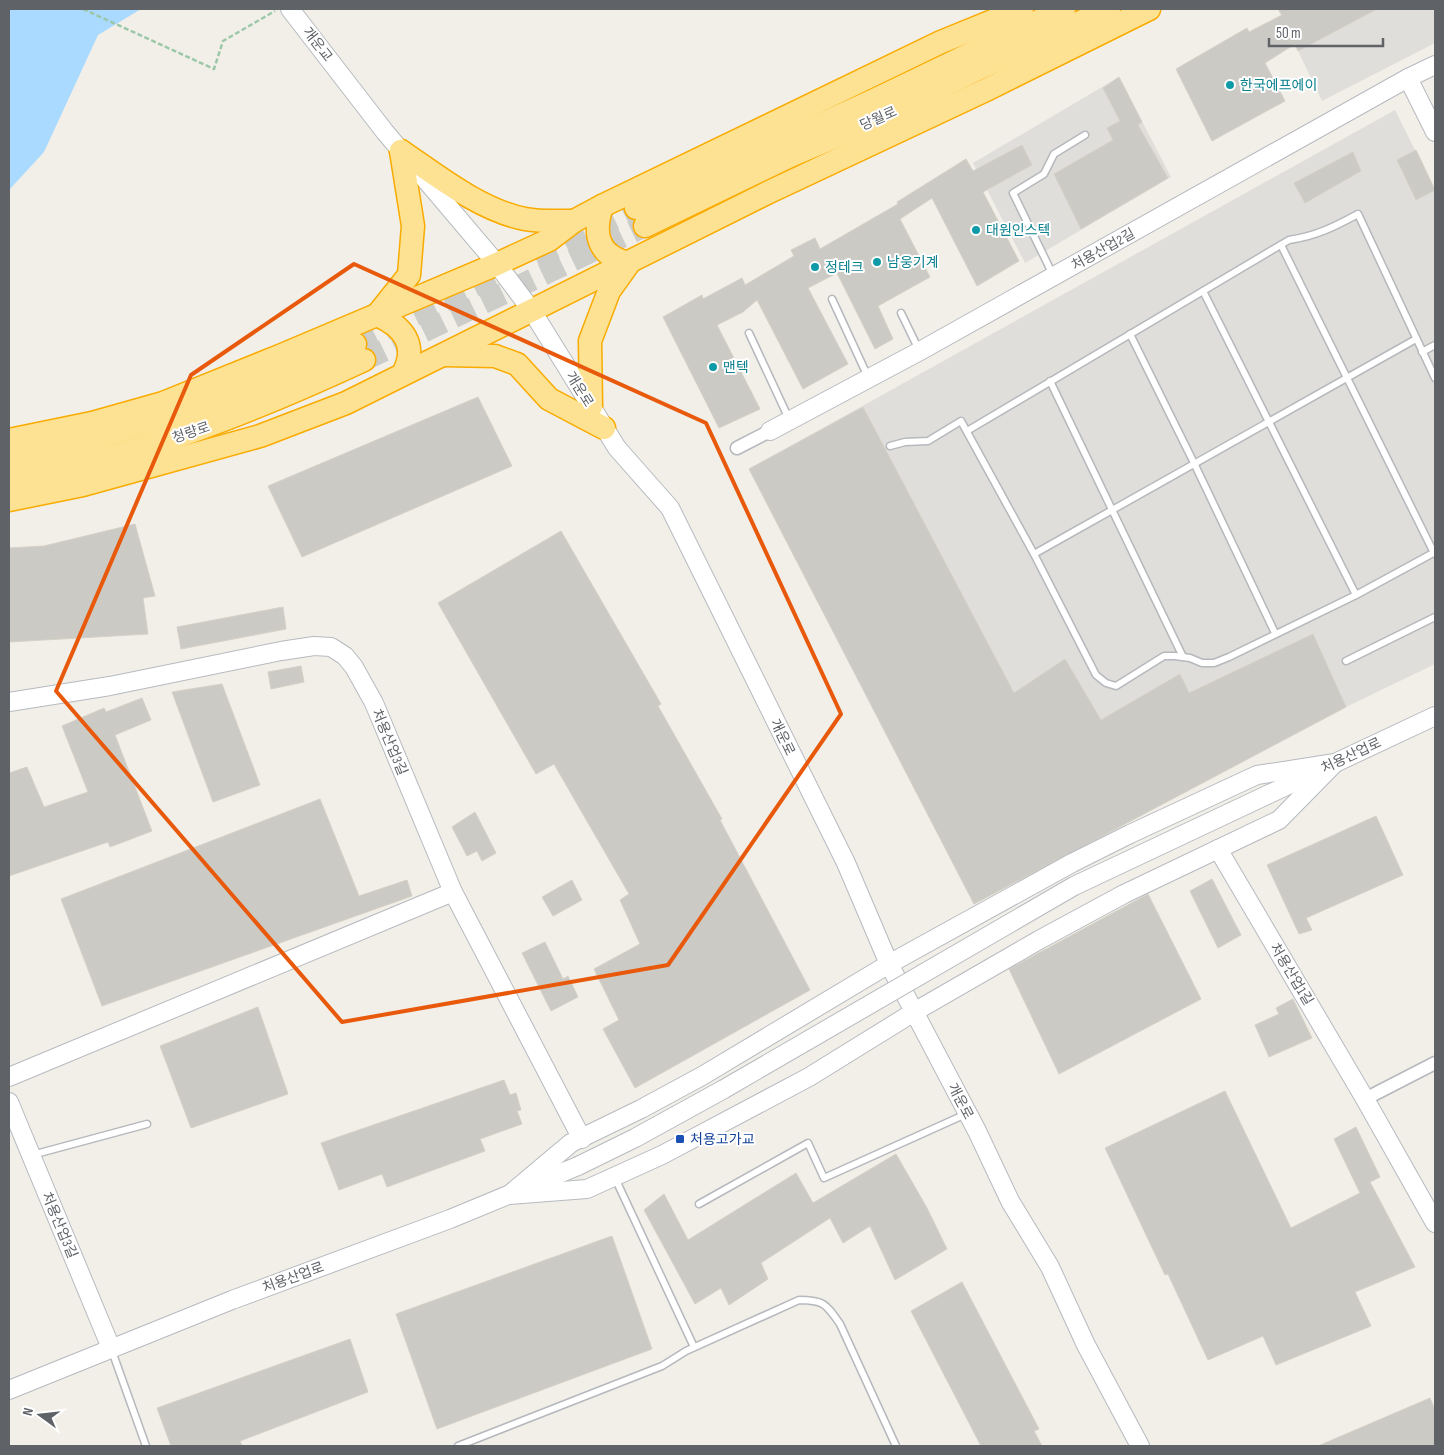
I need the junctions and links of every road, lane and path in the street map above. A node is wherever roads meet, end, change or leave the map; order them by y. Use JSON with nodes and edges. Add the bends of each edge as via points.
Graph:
{"nodes":[{"id":1,"x":83,"y":9,"type":"edge"},
{"id":2,"x":279,"y":9,"type":"edge"},
{"id":3,"x":290,"y":9,"type":"edge"},
{"id":4,"x":1022,"y":9,"type":"edge"},
{"id":5,"x":1064,"y":9,"type":"edge"},
{"id":6,"x":1110,"y":9,"type":"edge"},
{"id":7,"x":1149,"y":9,"type":"edge"},
{"id":8,"x":1435,"y":65,"type":"edge"},
{"id":9,"x":1408,"y":78,"type":"junction"},
{"id":10,"x":345,"y":80,"type":"joint"},
{"id":11,"x":1435,"y":132,"type":"edge"},
{"id":12,"x":1085,"y":135,"type":"dead end"},
{"id":13,"x":401,"y":151,"type":"junction"},
{"id":14,"x":602,"y":206,"type":"junction"},
{"id":15,"x":574,"y":221,"type":"junction"},
{"id":16,"x":1281,"y":245,"type":"junction"},
{"id":17,"x":629,"y":263,"type":"junction"},
{"id":18,"x":497,"y":264,"type":"junction"},
{"id":19,"x":1054,"y":276,"type":"junction"},
{"id":20,"x":1203,"y":291,"type":"junction"},
{"id":21,"x":832,"y":299,"type":"dead end"},
{"id":22,"x":532,"y":311,"type":"junction"},
{"id":23,"x":901,"y":313,"type":"dead end"},
{"id":24,"x":377,"y":315,"type":"junction"},
{"id":25,"x":749,"y":333,"type":"dead end"},
{"id":26,"x":1130,"y":334,"type":"junction"},
{"id":27,"x":1416,"y":339,"type":"junction"},
{"id":28,"x":1435,"y":345,"type":"edge"},
{"id":29,"x":920,"y":351,"type":"junction"},
{"id":30,"x":1422,"y":352,"type":"junction"},
{"id":31,"x":441,"y":355,"type":"junction"},
{"id":32,"x":403,"y":374,"type":"junction"},
{"id":33,"x":869,"y":378,"type":"junction"},
{"id":34,"x":1347,"y":378,"type":"junction"},
{"id":35,"x":1435,"y":378,"type":"edge"},
{"id":36,"x":1050,"y":381,"type":"junction"},
{"id":37,"x":591,"y":407,"type":"junction"},
{"id":38,"x":789,"y":421,"type":"junction"},
{"id":39,"x":1268,"y":422,"type":"junction"},
{"id":40,"x":604,"y":428,"type":"junction"},
{"id":41,"x":770,"y":431,"type":"joint"},
{"id":42,"x":966,"y":431,"type":"junction"},
{"id":43,"x":9,"y":440,"type":"edge"},
{"id":44,"x":890,"y":446,"type":"dead end"},
{"id":45,"x":737,"y":448,"type":"dead end"},
{"id":46,"x":9,"y":460,"type":"edge"},
{"id":47,"x":1194,"y":464,"type":"junction"},
{"id":48,"x":9,"y":480,"type":"edge"},
{"id":49,"x":9,"y":500,"type":"edge"},
{"id":50,"x":1113,"y":510,"type":"junction"},
{"id":51,"x":1434,"y":553,"type":"edge"},
{"id":52,"x":1034,"y":554,"type":"junction"},
{"id":53,"x":1356,"y":595,"type":"junction"},
{"id":54,"x":1435,"y":616,"type":"edge"},
{"id":55,"x":1275,"y":633,"type":"junction"},
{"id":56,"x":1183,"y":657,"type":"junction"},
{"id":57,"x":1346,"y":661,"type":"dead end"},
{"id":58,"x":9,"y":702,"type":"edge"},
{"id":59,"x":1435,"y":716,"type":"edge"},
{"id":60,"x":1335,"y":763,"type":"junction"},
{"id":61,"x":1218,"y":849,"type":"junction"},
{"id":62,"x":453,"y":892,"type":"junction"},
{"id":63,"x":888,"y":964,"type":"junction"},
{"id":64,"x":914,"y":1012,"type":"junction"},
{"id":65,"x":1435,"y":1063,"type":"edge"},
{"id":66,"x":9,"y":1077,"type":"edge"},
{"id":67,"x":1366,"y":1099,"type":"junction"},
{"id":68,"x":9,"y":1102,"type":"edge"},
{"id":69,"x":968,"y":1113,"type":"junction"},
{"id":70,"x":148,"y":1124,"type":"dead end"},
{"id":71,"x":582,"y":1139,"type":"junction"},
{"id":72,"x":31,"y":1155,"type":"junction"},
{"id":73,"x":614,"y":1177,"type":"junction"},
{"id":74,"x":509,"y":1194,"type":"junction"},
{"id":75,"x":699,"y":1204,"type":"dead end"},
{"id":76,"x":1435,"y":1223,"type":"edge"},
{"id":77,"x":694,"y":1347,"type":"junction"},
{"id":78,"x":111,"y":1348,"type":"junction"},
{"id":79,"x":9,"y":1390,"type":"edge"},
{"id":80,"x":146,"y":1446,"type":"edge"},
{"id":81,"x":458,"y":1446,"type":"edge"},
{"id":82,"x":896,"y":1446,"type":"edge"},
{"id":83,"x":1140,"y":1446,"type":"edge"}],
"edges":[{"from":1,"to":2,"type":"path","via":[[214,69],[223,41]]},
{"from":3,"to":10,"type":"main road","name":"개운교"},
{"from":4,"to":14,"type":"highway","via":[[941,42]]},
{"from":5,"to":6,"type":"highway","name":"당월로","via":[[641,217],[882,118],[978,69]]},
{"from":7,"to":17,"type":"highway"},
{"from":8,"to":9,"type":"main road","name":"처용산업2길"},
{"from":9,"to":11,"type":"main road"},
{"from":9,"to":19,"type":"main road","name":"처용산업2길"},
{"from":10,"to":13,"type":"main road","name":"개운로"},
{"from":12,"to":19,"type":"lane","via":[[1054,154],[1044,174],[1013,192]]},
{"from":13,"to":15,"type":"highway","via":[[464,193],[511,215],[550,222]]},
{"from":13,"to":18,"type":"main road","name":"개운로"},
{"from":13,"to":24,"type":"highway","via":[[413,226],[409,275]]},
{"from":14,"to":15,"type":"highway"},
{"from":14,"to":17,"type":"highway","via":[[598,219],[600,244],[607,254]]},
{"from":15,"to":18,"type":"highway","via":[[549,240]]},
{"from":16,"to":20,"type":"lane"},
{"from":16,"to":27,"type":"lane","via":[[1327,231],[1358,214]]},
{"from":16,"to":34,"type":"lane"},
{"from":17,"to":22,"type":"highway"},
{"from":17,"to":37,"type":"highway","via":[[609,291],[590,341]]},
{"from":18,"to":22,"type":"main road","name":"개운로"},
{"from":18,"to":24,"type":"highway"},
{"from":19,"to":29,"type":"main road","name":"처용산업2길"},
{"from":20,"to":26,"type":"lane"},
{"from":20,"to":39,"type":"lane"},
{"from":21,"to":33,"type":"lane"},
{"from":22,"to":31,"type":"highway"},
{"from":22,"to":37,"type":"main road","name":"개운로"},
{"from":23,"to":29,"type":"lane"},
{"from":24,"to":32,"type":"highway","via":[[390,321],[406,338],[408,364]]},
{"from":24,"to":43,"type":"highway","via":[[162,403],[92,423]]},
{"from":25,"to":38,"type":"lane"},
{"from":26,"to":36,"type":"lane"},
{"from":26,"to":47,"type":"lane"},
{"from":27,"to":30,"type":"lane"},
{"from":27,"to":34,"type":"lane"},
{"from":28,"to":30,"type":"lane"},
{"from":29,"to":33,"type":"main road","name":"처용산업2길"},
{"from":30,"to":35,"type":"lane"},
{"from":31,"to":32,"type":"highway"},
{"from":31,"to":40,"type":"highway","via":[[495,356],[517,364],[549,399]]},
{"from":32,"to":49,"type":"highway","via":[[346,403],[260,436],[83,485]]},
{"from":33,"to":38,"type":"main road","name":"처용산업2길"},
{"from":34,"to":39,"type":"lane"},
{"from":34,"to":51,"type":"lane"},
{"from":36,"to":42,"type":"lane"},
{"from":36,"to":50,"type":"lane"},
{"from":37,"to":40,"type":"main road","name":"개운로"},
{"from":38,"to":41,"type":"main road","name":"처용산업2길"},
{"from":39,"to":47,"type":"lane"},
{"from":39,"to":53,"type":"lane"},
{"from":40,"to":63,"type":"main road","name":"개운로","via":[[617,448],[670,508],[846,863]]},
{"from":41,"to":45,"type":"street"},
{"from":42,"to":44,"type":"lane","via":[[961,420],[928,441]]},
{"from":42,"to":52,"type":"lane"},
{"from":46,"to":48,"type":"highway","name":"청량로","via":[[55,452],[210,405],[360,352],[304,388],[230,419],[100,461]]},
{"from":47,"to":50,"type":"lane"},
{"from":47,"to":55,"type":"lane"},
{"from":50,"to":52,"type":"lane"},
{"from":50,"to":56,"type":"lane"},
{"from":51,"to":53,"type":"lane"},
{"from":52,"to":56,"type":"lane","via":[[1096,675],[1106,683],[1116,686],[1164,656]]},
{"from":53,"to":55,"type":"lane"},
{"from":54,"to":57,"type":"lane"},
{"from":55,"to":56,"type":"lane","via":[[1214,663]]},
{"from":58,"to":62,"type":"main road","name":"처용산업3길","via":[[110,686],[281,651],[331,647],[354,667],[374,703]]},
{"from":59,"to":60,"type":"main road","name":"처용산업로"},
{"from":60,"to":61,"type":"main road","via":[[1279,820]]},
{"from":60,"to":63,"type":"main road","via":[[1258,775],[1072,863]]},
{"from":60,"to":74,"type":"main road","name":"처용산업로","bridge":true,"via":[[1074,886],[635,1138]]},
{"from":61,"to":64,"type":"main road","via":[[1124,894]]},
{"from":61,"to":67,"type":"main road","name":"처용산업1길"},
{"from":62,"to":66,"type":"main road"},
{"from":62,"to":71,"type":"main road","name":"처용산업3길"},
{"from":63,"to":64,"type":"main road","name":"개운로"},
{"from":63,"to":71,"type":"main road","via":[[702,1076]]},
{"from":64,"to":69,"type":"main road","name":"개운로"},
{"from":64,"to":73,"type":"main road","via":[[809,1077]]},
{"from":65,"to":67,"type":"street"},
{"from":67,"to":76,"type":"main road","name":"처용산업1길"},
{"from":68,"to":72,"type":"main road","name":"처용산업3길"},
{"from":69,"to":75,"type":"lane","via":[[824,1178],[808,1144]]},
{"from":69,"to":83,"type":"main road","name":"개운로","via":[[1010,1201],[1050,1268],[1086,1346]]},
{"from":70,"to":72,"type":"lane"},
{"from":71,"to":74,"type":"main road","via":[[571,1143]]},
{"from":72,"to":78,"type":"main road","name":"처용산업3길"},
{"from":73,"to":74,"type":"main road","via":[[587,1189]]},
{"from":73,"to":77,"type":"lane"},
{"from":74,"to":78,"type":"main road","name":"처용산업로"},
{"from":77,"to":81,"type":"lane","via":[[662,1366]]},
{"from":77,"to":82,"type":"lane","via":[[799,1300],[815,1300],[828,1307],[840,1324]]},
{"from":78,"to":79,"type":"main road","name":"처용산업로"},
{"from":78,"to":80,"type":"lane"}]}
